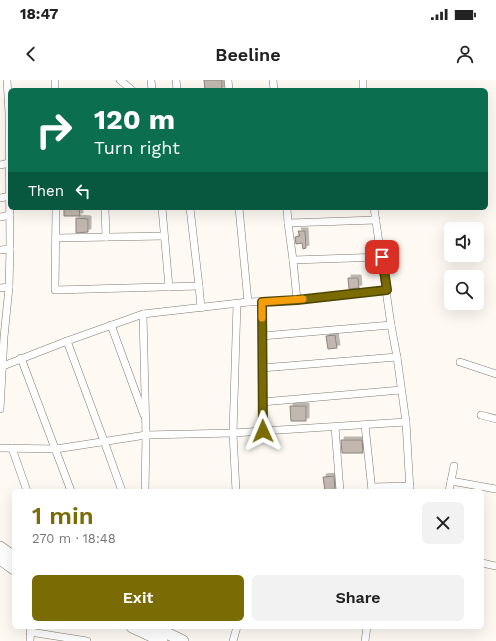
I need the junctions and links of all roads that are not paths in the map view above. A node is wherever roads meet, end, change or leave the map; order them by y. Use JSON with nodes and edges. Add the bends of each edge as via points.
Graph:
{"nodes":[{"id":1,"x":7,"y":80,"type":"edge"},
{"id":2,"x":120,"y":80,"type":"edge"},
{"id":3,"x":130,"y":88,"type":"edge"},
{"id":4,"x":8,"y":96,"type":"edge"},
{"id":5,"x":10,"y":210,"type":"edge"},
{"id":6,"x":56,"y":210,"type":"edge"},
{"id":7,"x":105,"y":210,"type":"edge"},
{"id":8,"x":162,"y":210,"type":"edge"},
{"id":9,"x":190,"y":210,"type":"edge"},
{"id":10,"x":239,"y":210,"type":"edge"},
{"id":11,"x":287,"y":210,"type":"edge"},
{"id":12,"x":374,"y":210,"type":"edge"},
{"id":13,"x":10,"y":215,"type":"junction"},
{"id":14,"x":0,"y":217,"type":"edge"},
{"id":15,"x":376,"y":220,"type":"junction"},
{"id":16,"x":288,"y":224,"type":"junction"},
{"id":17,"x":164,"y":236,"type":"junction"},
{"id":18,"x":106,"y":237,"type":"junction"},
{"id":19,"x":56,"y":238,"type":"junction"},
{"id":20,"x":10,"y":249,"type":"junction"},
{"id":21,"x":0,"y":250,"type":"edge"},
{"id":22,"x":382,"y":257,"type":"junction"},
{"id":23,"x":293,"y":260,"type":"junction"},
{"id":24,"x":200,"y":286,"type":"junction"},
{"id":25,"x":9,"y":287,"type":"junction"},
{"id":26,"x":169,"y":287,"type":"junction"},
{"id":27,"x":0,"y":288,"type":"edge"},
{"id":28,"x":387,"y":290,"type":"junction"},
{"id":29,"x":297,"y":300,"type":"junction"},
{"id":30,"x":248,"y":302,"type":"junction"},
{"id":31,"x":262,"y":302,"type":"junction"},
{"id":32,"x":237,"y":304,"type":"junction"},
{"id":33,"x":201,"y":308,"type":"junction"},
{"id":34,"x":143,"y":314,"type":"junction"},
{"id":35,"x":111,"y":325,"type":"junction"},
{"id":36,"x":391,"y":325,"type":"junction"},
{"id":37,"x":262,"y":336,"type":"junction"},
{"id":38,"x":67,"y":341,"type":"junction"},
{"id":39,"x":397,"y":356,"type":"junction"},
{"id":40,"x":21,"y":358,"type":"junction"},
{"id":41,"x":460,"y":362,"type":"dead end"},
{"id":42,"x":3,"y":366,"type":"junction"},
{"id":43,"x":262,"y":368,"type":"junction"},
{"id":44,"x":496,"y":374,"type":"edge"},
{"id":45,"x":401,"y":390,"type":"junction"},
{"id":46,"x":262,"y":402,"type":"junction"},
{"id":47,"x":0,"y":409,"type":"edge"},
{"id":48,"x":481,"y":415,"type":"dead end"},
{"id":49,"x":496,"y":419,"type":"edge"},
{"id":50,"x":146,"y":422,"type":"junction"},
{"id":51,"x":406,"y":422,"type":"junction"},
{"id":52,"x":365,"y":425,"type":"junction"},
{"id":53,"x":335,"y":427,"type":"junction"},
{"id":54,"x":263,"y":431,"type":"junction"},
{"id":55,"x":234,"y":433,"type":"junction"},
{"id":56,"x":146,"y":435,"type":"junction"},
{"id":57,"x":104,"y":441,"type":"junction"},
{"id":58,"x":0,"y":448,"type":"edge"},
{"id":59,"x":12,"y":448,"type":"junction"},
{"id":60,"x":56,"y":449,"type":"junction"},
{"id":61,"x":454,"y":466,"type":"dead end"},
{"id":62,"x":451,"y":481,"type":"junction"},
{"id":63,"x":25,"y":489,"type":"edge"},
{"id":64,"x":70,"y":489,"type":"edge"},
{"id":65,"x":121,"y":489,"type":"edge"},
{"id":66,"x":145,"y":489,"type":"edge"},
{"id":67,"x":236,"y":489,"type":"edge"},
{"id":68,"x":340,"y":489,"type":"edge"},
{"id":69,"x":372,"y":489,"type":"edge"},
{"id":70,"x":410,"y":489,"type":"edge"},
{"id":71,"x":449,"y":489,"type":"edge"},
{"id":72,"x":496,"y":489,"type":"edge"},
{"id":73,"x":0,"y":547,"type":"edge"},
{"id":74,"x":12,"y":555,"type":"edge"},
{"id":75,"x":0,"y":559,"type":"edge"},
{"id":76,"x":484,"y":563,"type":"edge"},
{"id":77,"x":496,"y":566,"type":"edge"},
{"id":78,"x":12,"y":568,"type":"edge"},
{"id":79,"x":137,"y":629,"type":"edge"},
{"id":80,"x":236,"y":629,"type":"edge"},
{"id":81,"x":367,"y":629,"type":"edge"},
{"id":82,"x":31,"y":630,"type":"edge"},
{"id":83,"x":150,"y":634,"type":"edge"},
{"id":84,"x":30,"y":641,"type":"edge"},
{"id":85,"x":87,"y":641,"type":"edge"},
{"id":86,"x":162,"y":641,"type":"edge"},
{"id":87,"x":183,"y":641,"type":"edge"},
{"id":88,"x":233,"y":641,"type":"edge"},
{"id":89,"x":365,"y":641,"type":"edge"}],
"edges":[{"from":1,"to":4,"type":"street"},
{"from":2,"to":3,"type":"street"},
{"from":5,"to":13,"type":"street"},
{"from":6,"to":19,"type":"street"},
{"from":7,"to":18,"type":"street"},
{"from":8,"to":17,"type":"street"},
{"from":9,"to":24,"type":"street"},
{"from":10,"to":30,"type":"street"},
{"from":11,"to":16,"type":"street"},
{"from":12,"to":15,"type":"street"},
{"from":13,"to":14,"type":"street"},
{"from":13,"to":20,"type":"street"},
{"from":15,"to":16,"type":"street"},
{"from":15,"to":22,"type":"street"},
{"from":16,"to":23,"type":"street"},
{"from":17,"to":18,"type":"street"},
{"from":17,"to":26,"type":"street"},
{"from":18,"to":19,"type":"street"},
{"from":19,"to":26,"type":"street","via":[[55,290]]},
{"from":20,"to":21,"type":"street"},
{"from":20,"to":25,"type":"street"},
{"from":22,"to":23,"type":"street"},
{"from":22,"to":28,"type":"street"},
{"from":23,"to":29,"type":"street"},
{"from":24,"to":26,"type":"street"},
{"from":24,"to":33,"type":"street"},
{"from":25,"to":27,"type":"street"},
{"from":25,"to":42,"type":"street"},
{"from":28,"to":29,"type":"street"},
{"from":28,"to":36,"type":"street"},
{"from":29,"to":31,"type":"street"},
{"from":30,"to":31,"type":"street"},
{"from":30,"to":32,"type":"street"},
{"from":31,"to":37,"type":"street"},
{"from":32,"to":33,"type":"street"},
{"from":32,"to":55,"type":"street"},
{"from":33,"to":34,"type":"street"},
{"from":34,"to":35,"type":"street"},
{"from":34,"to":50,"type":"street"},
{"from":35,"to":38,"type":"street"},
{"from":35,"to":50,"type":"street"},
{"from":36,"to":37,"type":"street"},
{"from":36,"to":39,"type":"street"},
{"from":37,"to":43,"type":"street"},
{"from":38,"to":40,"type":"street"},
{"from":38,"to":57,"type":"street"},
{"from":39,"to":43,"type":"street"},
{"from":39,"to":45,"type":"street"},
{"from":40,"to":42,"type":"street"},
{"from":40,"to":60,"type":"street"},
{"from":41,"to":44,"type":"street"},
{"from":42,"to":47,"type":"street"},
{"from":43,"to":46,"type":"street"},
{"from":45,"to":46,"type":"street"},
{"from":45,"to":51,"type":"street"},
{"from":46,"to":54,"type":"street"},
{"from":48,"to":49,"type":"street"},
{"from":50,"to":56,"type":"street"},
{"from":51,"to":52,"type":"street"},
{"from":51,"to":70,"type":"street"},
{"from":52,"to":53,"type":"street"},
{"from":52,"to":69,"type":"street"},
{"from":53,"to":54,"type":"street"},
{"from":53,"to":68,"type":"street"},
{"from":54,"to":55,"type":"street"},
{"from":55,"to":56,"type":"street"},
{"from":55,"to":67,"type":"street"},
{"from":56,"to":57,"type":"street"},
{"from":56,"to":66,"type":"street"},
{"from":57,"to":60,"type":"street"},
{"from":57,"to":65,"type":"street"},
{"from":58,"to":59,"type":"street"},
{"from":59,"to":60,"type":"street"},
{"from":59,"to":63,"type":"street"},
{"from":60,"to":64,"type":"street"},
{"from":61,"to":62,"type":"street"},
{"from":62,"to":71,"type":"street"},
{"from":62,"to":72,"type":"street"},
{"from":69,"to":70,"type":"street"},
{"from":73,"to":74,"type":"highway"},
{"from":75,"to":78,"type":"highway"},
{"from":76,"to":77,"type":"street"},
{"from":79,"to":83,"type":"highway"},
{"from":80,"to":88,"type":"street"},
{"from":81,"to":89,"type":"street"},
{"from":82,"to":84,"type":"street"},
{"from":82,"to":85,"type":"street"},
{"from":83,"to":86,"type":"highway"},
{"from":83,"to":87,"type":"highway"}]}
